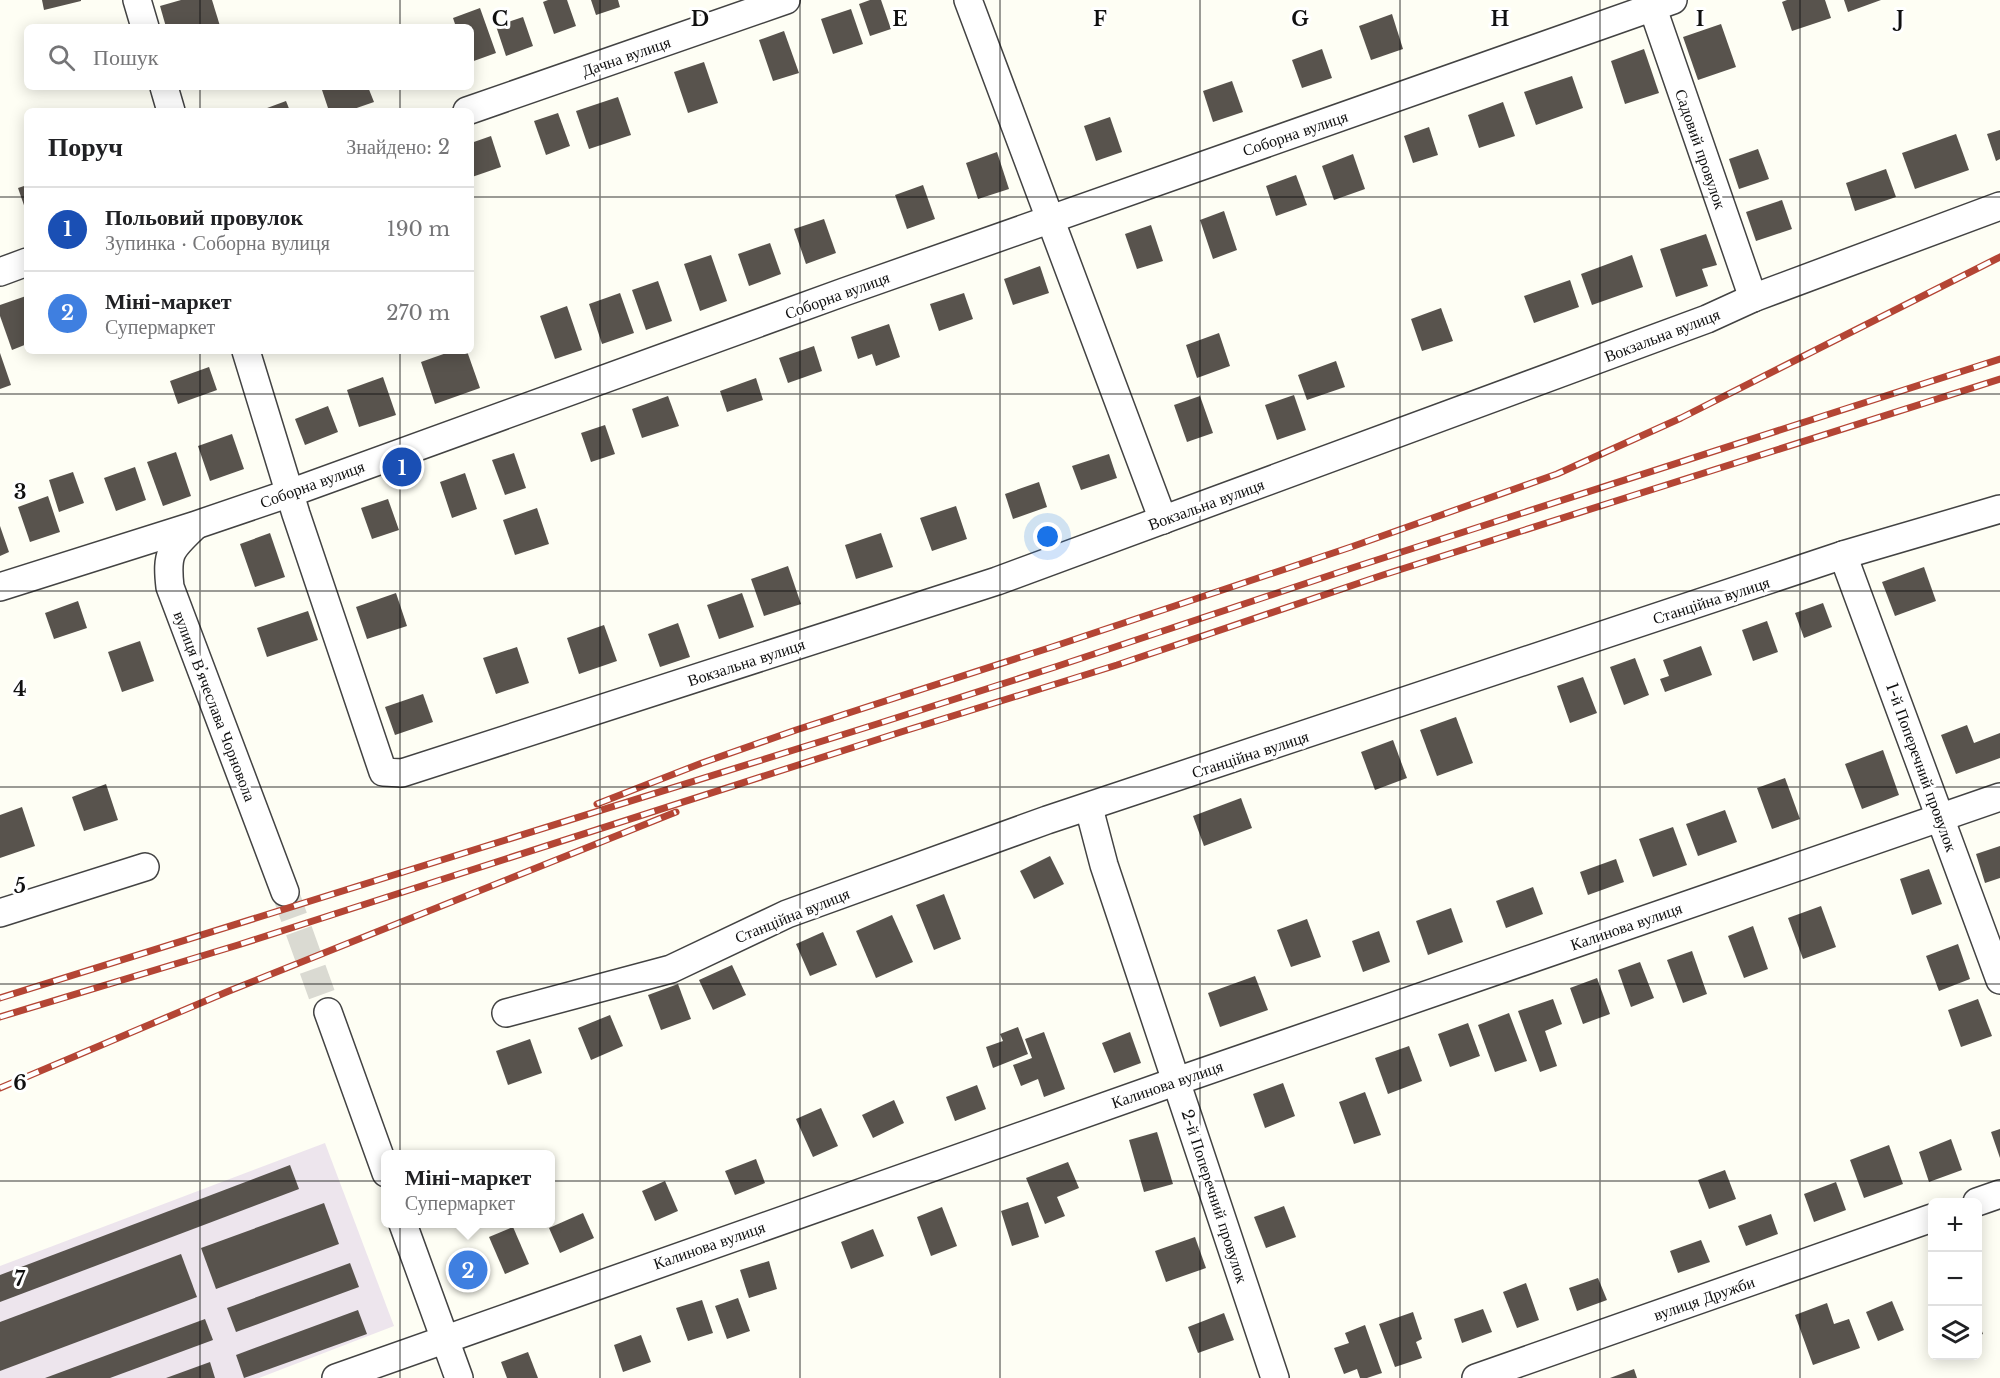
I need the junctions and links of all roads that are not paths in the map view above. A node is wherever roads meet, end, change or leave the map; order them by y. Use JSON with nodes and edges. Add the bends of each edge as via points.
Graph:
{"nodes":[{"id":1,"x":137,"y":0,"type":"edge"},
{"id":2,"x":786,"y":0,"type":"edge"},
{"id":3,"x":968,"y":0,"type":"edge"},
{"id":4,"x":1659,"y":2,"type":"edge"},
{"id":5,"x":144,"y":24,"type":"edge"},
{"id":6,"x":165,"y":90,"type":"edge"},
{"id":7,"x":170,"y":108,"type":"edge"},
{"id":8,"x":474,"y":109,"type":"edge"},
{"id":9,"x":2000,"y":206,"type":"edge"},
{"id":10,"x":1050,"y":219,"type":"junction"},
{"id":11,"x":24,"y":263,"type":"edge"},
{"id":12,"x":0,"y":272,"type":"edge"},
{"id":13,"x":1753,"y":298,"type":"junction"},
{"id":14,"x":247,"y":354,"type":"edge"},
{"id":15,"x":290,"y":492,"type":"junction"},
{"id":16,"x":2000,"y":509,"type":"edge"},
{"id":17,"x":1163,"y":520,"type":"junction"},
{"id":18,"x":196,"y":525,"type":"junction"},
{"id":19,"x":115,"y":550,"type":"junction"},
{"id":20,"x":1843,"y":555,"type":"junction"},
{"id":21,"x":0,"y":587,"type":"edge"},
{"id":22,"x":170,"y":587,"type":"junction"},
{"id":23,"x":2000,"y":797,"type":"edge"},
{"id":24,"x":1089,"y":808,"type":"junction"},
{"id":25,"x":1941,"y":817,"type":"junction"},
{"id":26,"x":145,"y":867,"type":"dead end"},
{"id":27,"x":285,"y":892,"type":"tunnel mouth"},
{"id":28,"x":0,"y":913,"type":"edge"},
{"id":29,"x":2000,"y":980,"type":"edge"},
{"id":30,"x":328,"y":1012,"type":"tunnel mouth"},
{"id":31,"x":506,"y":1012,"type":"dead end"},
{"id":32,"x":1177,"y":1080,"type":"junction"},
{"id":33,"x":381,"y":1159,"type":"edge"},
{"id":34,"x":2000,"y":1194,"type":"edge"},
{"id":35,"x":1982,"y":1201,"type":"edge"},
{"id":36,"x":1928,"y":1219,"type":"edge"},
{"id":37,"x":404,"y":1228,"type":"edge"},
{"id":38,"x":444,"y":1338,"type":"junction"},
{"id":39,"x":336,"y":1378,"type":"edge"},
{"id":40,"x":459,"y":1378,"type":"edge"},
{"id":41,"x":1275,"y":1378,"type":"edge"},
{"id":42,"x":1476,"y":1378,"type":"edge"}],
"edges":[{"from":1,"to":5,"type":"street"},
{"from":2,"to":8,"type":"street","name":"Дачна вулиця"},
{"from":3,"to":10,"type":"street"},
{"from":4,"to":10,"type":"street","name":"Соборна вулиця"},
{"from":4,"to":13,"type":"street","name":"Садовий провулок"},
{"from":6,"to":7,"type":"street"},
{"from":9,"to":13,"type":"street","name":"Вокзальна вулиця"},
{"from":10,"to":15,"type":"street","name":"Соборна вулиця"},
{"from":10,"to":17,"type":"street"},
{"from":11,"to":12,"type":"street"},
{"from":13,"to":17,"type":"street","name":"Вокзальна вулиця","via":[[1707,319]]},
{"from":14,"to":15,"type":"street"},
{"from":15,"to":17,"type":"street","name":"Вокзальна вулиця","via":[[383,772],[402,773],[997,581]]},
{"from":15,"to":18,"type":"street","name":"Соборна вулиця"},
{"from":16,"to":20,"type":"street","name":"Станційна вулиця"},
{"from":18,"to":19,"type":"street","name":"Соборна вулиця"},
{"from":18,"to":22,"type":"street","name":"вулиця Вʼячеслава Чорновола","via":[[174,546],[168,564]]},
{"from":19,"to":21,"type":"street","name":"Соборна вулиця"},
{"from":19,"to":22,"type":"street","via":[[143,554],[159,568]]},
{"from":20,"to":24,"type":"street","name":"Станційна вулиця"},
{"from":20,"to":25,"type":"street","name":"1-й Поперечний провулок"},
{"from":22,"to":27,"type":"street","name":"вулиця Вʼячеслава Чорновола"},
{"from":23,"to":25,"type":"street","name":"Калинова вулиця"},
{"from":24,"to":31,"type":"street","name":"Станційна вулиця","via":[[787,914],[671,969]]},
{"from":24,"to":32,"type":"street","name":"2-й Поперечний провулок","via":[[1104,865]]},
{"from":25,"to":29,"type":"street","name":"1-й Поперечний провулок"},
{"from":25,"to":32,"type":"street","name":"Калинова вулиця"},
{"from":26,"to":28,"type":"street"},
{"from":30,"to":33,"type":"street"},
{"from":32,"to":38,"type":"street","name":"Калинова вулиця"},
{"from":32,"to":41,"type":"street","name":"2-й Поперечний провулок"},
{"from":34,"to":35,"type":"street"},
{"from":36,"to":42,"type":"street","name":"вулиця Дружби"},
{"from":37,"to":38,"type":"street"},
{"from":38,"to":39,"type":"street","name":"Калинова вулиця"},
{"from":38,"to":40,"type":"street"}]}
